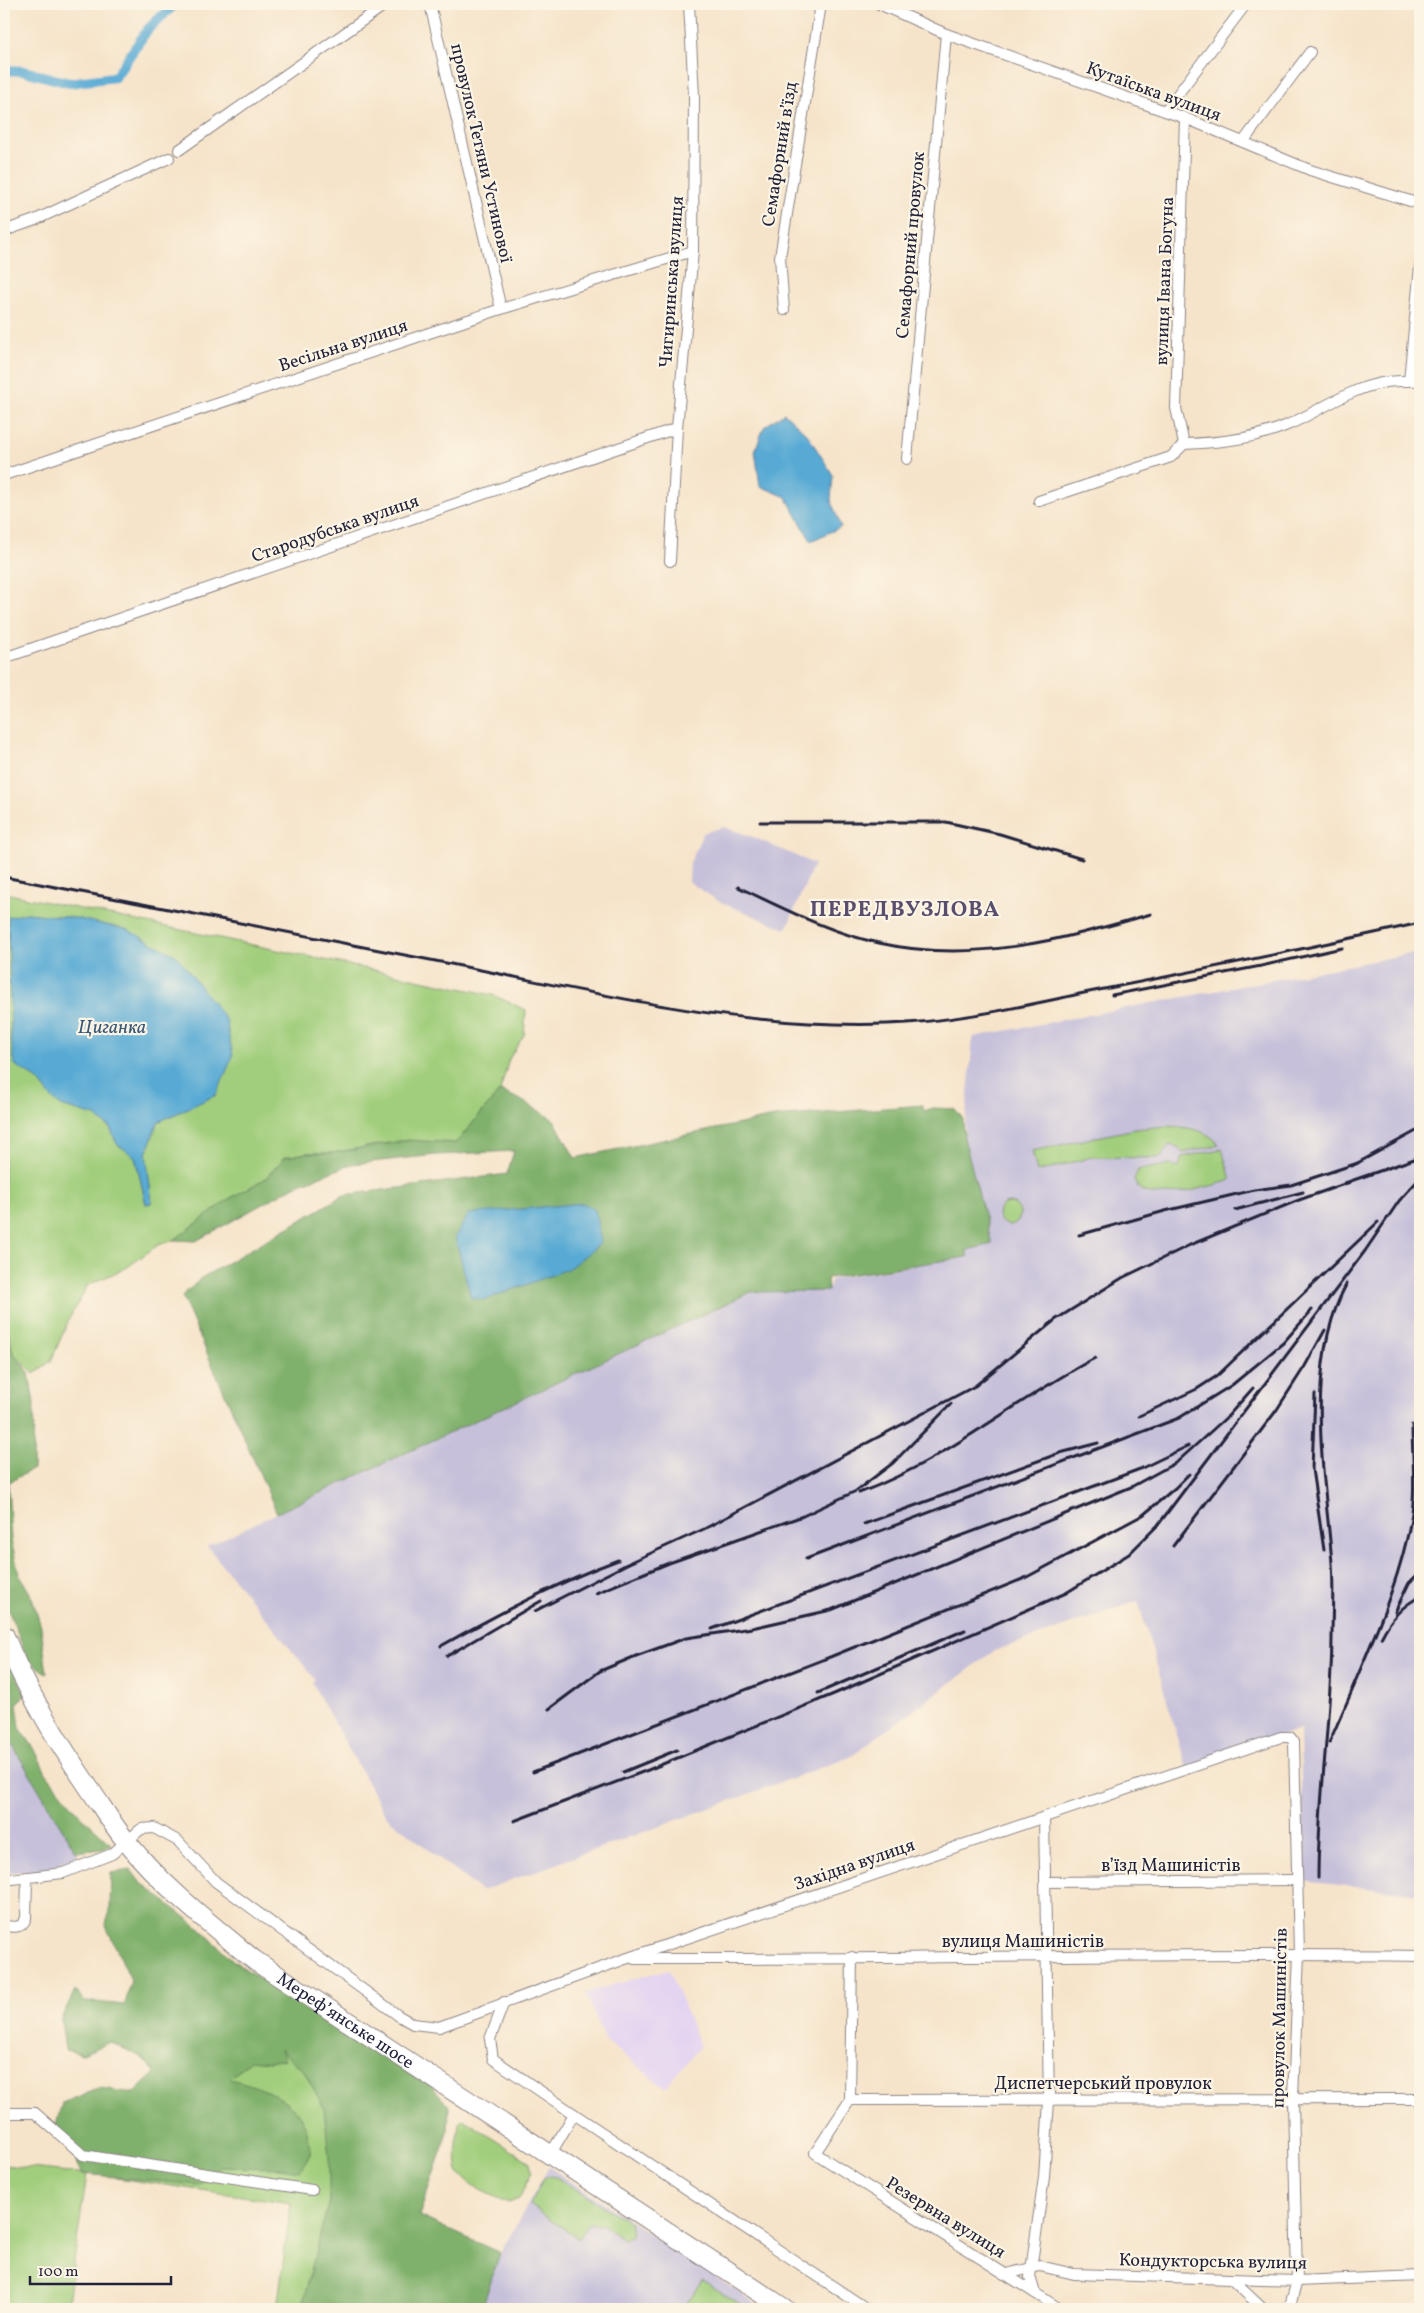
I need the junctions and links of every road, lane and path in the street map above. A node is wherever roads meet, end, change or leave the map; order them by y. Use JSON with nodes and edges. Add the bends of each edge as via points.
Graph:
{"nodes":[{"id":1,"x":386,"y":4,"type":"edge"},
{"id":2,"x":430,"y":4,"type":"edge"},
{"id":3,"x":689,"y":4,"type":"edge"},
{"id":4,"x":821,"y":4,"type":"edge"},
{"id":5,"x":879,"y":4,"type":"edge"},
{"id":6,"x":1246,"y":4,"type":"edge"},
{"id":7,"x":946,"y":34,"type":"junction"},
{"id":8,"x":1310,"y":52,"type":"dead end"},
{"id":9,"x":1165,"y":111,"type":"junction"},
{"id":10,"x":1185,"y":118,"type":"junction"},
{"id":11,"x":1243,"y":142,"type":"junction"},
{"id":12,"x":179,"y":150,"type":"dead end"},
{"id":13,"x":169,"y":158,"type":"dead end"},
{"id":14,"x":1420,"y":204,"type":"edge"},
{"id":15,"x":4,"y":231,"type":"edge"},
{"id":16,"x":694,"y":251,"type":"junction"},
{"id":17,"x":1420,"y":266,"type":"edge"},
{"id":18,"x":501,"y":309,"type":"junction"},
{"id":19,"x":784,"y":310,"type":"dead end"},
{"id":20,"x":1415,"y":381,"type":"edge"},
{"id":21,"x":677,"y":428,"type":"junction"},
{"id":22,"x":1184,"y":444,"type":"junction"},
{"id":23,"x":906,"y":459,"type":"dead end"},
{"id":24,"x":4,"y":475,"type":"edge"},
{"id":25,"x":1039,"y":501,"type":"dead end"},
{"id":26,"x":670,"y":561,"type":"dead end"},
{"id":27,"x":4,"y":658,"type":"edge"},
{"id":28,"x":4,"y":1635,"type":"edge"},
{"id":29,"x":1281,"y":1737,"type":"joint"},
{"id":30,"x":1044,"y":1816,"type":"junction"},
{"id":31,"x":126,"y":1841,"type":"junction"},
{"id":32,"x":27,"y":1877,"type":"junction"},
{"id":33,"x":4,"y":1880,"type":"edge"},
{"id":34,"x":1297,"y":1880,"type":"junction"},
{"id":35,"x":1045,"y":1882,"type":"junction"},
{"id":36,"x":4,"y":1926,"type":"edge"},
{"id":37,"x":1299,"y":1954,"type":"junction"},
{"id":38,"x":1420,"y":1956,"type":"edge"},
{"id":39,"x":852,"y":1958,"type":"junction"},
{"id":40,"x":1046,"y":1958,"type":"junction"},
{"id":41,"x":625,"y":1959,"type":"junction"},
{"id":42,"x":504,"y":2002,"type":"junction"},
{"id":43,"x":1293,"y":2098,"type":"junction"},
{"id":44,"x":1420,"y":2099,"type":"edge"},
{"id":45,"x":850,"y":2100,"type":"junction"},
{"id":46,"x":1049,"y":2101,"type":"junction"},
{"id":47,"x":4,"y":2113,"type":"edge"},
{"id":48,"x":574,"y":2114,"type":"junction"},
{"id":49,"x":550,"y":2155,"type":"junction"},
{"id":50,"x":312,"y":2190,"type":"dead end"},
{"id":51,"x":1031,"y":2268,"type":"junction"},
{"id":52,"x":1006,"y":2274,"type":"junction"},
{"id":53,"x":1420,"y":2276,"type":"edge"},
{"id":54,"x":1231,"y":2279,"type":"junction"},
{"id":55,"x":1297,"y":2281,"type":"junction"},
{"id":56,"x":1035,"y":2293,"type":"junction"},
{"id":57,"x":785,"y":2309,"type":"edge"},
{"id":58,"x":867,"y":2309,"type":"edge"},
{"id":59,"x":1060,"y":2309,"type":"edge"},
{"id":60,"x":1263,"y":2309,"type":"edge"},
{"id":61,"x":1289,"y":2309,"type":"edge"}],
"edges":[{"from":1,"to":12,"type":"street"},
{"from":2,"to":18,"type":"street","name":"провулок Тетяни Устинової"},
{"from":3,"to":16,"type":"street","name":"Чигиринська вулиця","via":[[694,96]]},
{"from":4,"to":19,"type":"street","name":"Семафорний в’їзд","via":[[780,257]]},
{"from":5,"to":7,"type":"street","name":"Кутаїська вулиця"},
{"from":6,"to":9,"type":"street"},
{"from":7,"to":9,"type":"street","name":"Кутаїська вулиця"},
{"from":7,"to":23,"type":"street","name":"Семафорний провулок"},
{"from":8,"to":11,"type":"street"},
{"from":9,"to":10,"type":"street","name":"Кутаїська вулиця"},
{"from":10,"to":11,"type":"street","name":"Кутаїська вулиця"},
{"from":10,"to":22,"type":"street","name":"вулиця Івана Богуна","via":[[1176,408]]},
{"from":11,"to":14,"type":"street","name":"Кутаїська вулиця","via":[[1310,170]]},
{"from":13,"to":15,"type":"street"},
{"from":16,"to":18,"type":"street","name":"Весільна вулиця"},
{"from":16,"to":21,"type":"street","name":"Чигиринська вулиця"},
{"from":17,"to":20,"type":"street"},
{"from":18,"to":24,"type":"street","name":"Весільна вулиця"},
{"from":20,"to":22,"type":"street","via":[[1382,382],[1347,395],[1283,427],[1248,436]]},
{"from":21,"to":26,"type":"street","name":"Чигиринська вулиця"},
{"from":21,"to":27,"type":"street","name":"Стародубська вулиця"},
{"from":22,"to":25,"type":"street","via":[[1171,457]]},
{"from":28,"to":31,"type":"highway","name":"Мереф’янське шосе","via":[[55,1738]]},
{"from":29,"to":30,"type":"street","name":"Західна вулиця"},
{"from":29,"to":34,"type":"street","name":"провулок Машиністів","via":[[1290,1737],[1294,1742]]},
{"from":30,"to":35,"type":"street"},
{"from":30,"to":41,"type":"street","name":"Західна вулиця"},
{"from":31,"to":32,"type":"street","via":[[112,1854],[63,1873]]},
{"from":31,"to":42,"type":"street","name":"Західна вулиця","via":[[148,1826],[166,1833],[185,1848],[216,1882],[413,2024],[439,2027]]},
{"from":31,"to":49,"type":"highway","name":"Мереф’янське шосе","via":[[189,1906],[254,1960]]},
{"from":32,"to":33,"type":"street"},
{"from":32,"to":36,"type":"street","via":[[24,1924]]},
{"from":34,"to":35,"type":"street","name":"в’їзд Машиністів"},
{"from":34,"to":37,"type":"street","name":"провулок Машиністів"},
{"from":35,"to":40,"type":"street"},
{"from":37,"to":38,"type":"street","name":"вулиця Машиністів"},
{"from":37,"to":40,"type":"street","name":"вулиця Машиністів"},
{"from":37,"to":43,"type":"street","name":"провулок Машиністів"},
{"from":39,"to":40,"type":"street","name":"вулиця Машиністів"},
{"from":39,"to":41,"type":"street","name":"вулиця Машиністів"},
{"from":39,"to":45,"type":"street"},
{"from":40,"to":46,"type":"street"},
{"from":41,"to":42,"type":"street","name":"Західна вулиця"},
{"from":42,"to":48,"type":"street","via":[[490,2039],[493,2059]]},
{"from":43,"to":44,"type":"street","name":"Диспетчерський провулок"},
{"from":43,"to":46,"type":"street","name":"Диспетчерський провулок"},
{"from":43,"to":55,"type":"street","name":"провулок Машиністів"},
{"from":45,"to":46,"type":"street","name":"Диспетчерський провулок"},
{"from":45,"to":52,"type":"street","name":"Резервна вулиця","via":[[815,2153]]},
{"from":46,"to":51,"type":"street","via":[[1044,2177]]},
{"from":47,"to":50,"type":"street","via":[[35,2113],[83,2155]]},
{"from":48,"to":49,"type":"street"},
{"from":48,"to":58,"type":"street"},
{"from":49,"to":57,"type":"highway","name":"Мереф’янське шосе"},
{"from":51,"to":52,"type":"street","name":"Кондукторська вулиця"},
{"from":51,"to":54,"type":"street","name":"Кондукторська вулиця","via":[[1040,2266],[1074,2274]]},
{"from":51,"to":56,"type":"street"},
{"from":52,"to":56,"type":"street","name":"Резервна вулиця"},
{"from":53,"to":55,"type":"street","name":"Кондукторська вулиця"},
{"from":54,"to":55,"type":"street","name":"Кондукторська вулиця"},
{"from":54,"to":60,"type":"street"},
{"from":55,"to":61,"type":"street","name":"провулок Машиністів"},
{"from":56,"to":59,"type":"street","name":"Резервна вулиця"}]}
